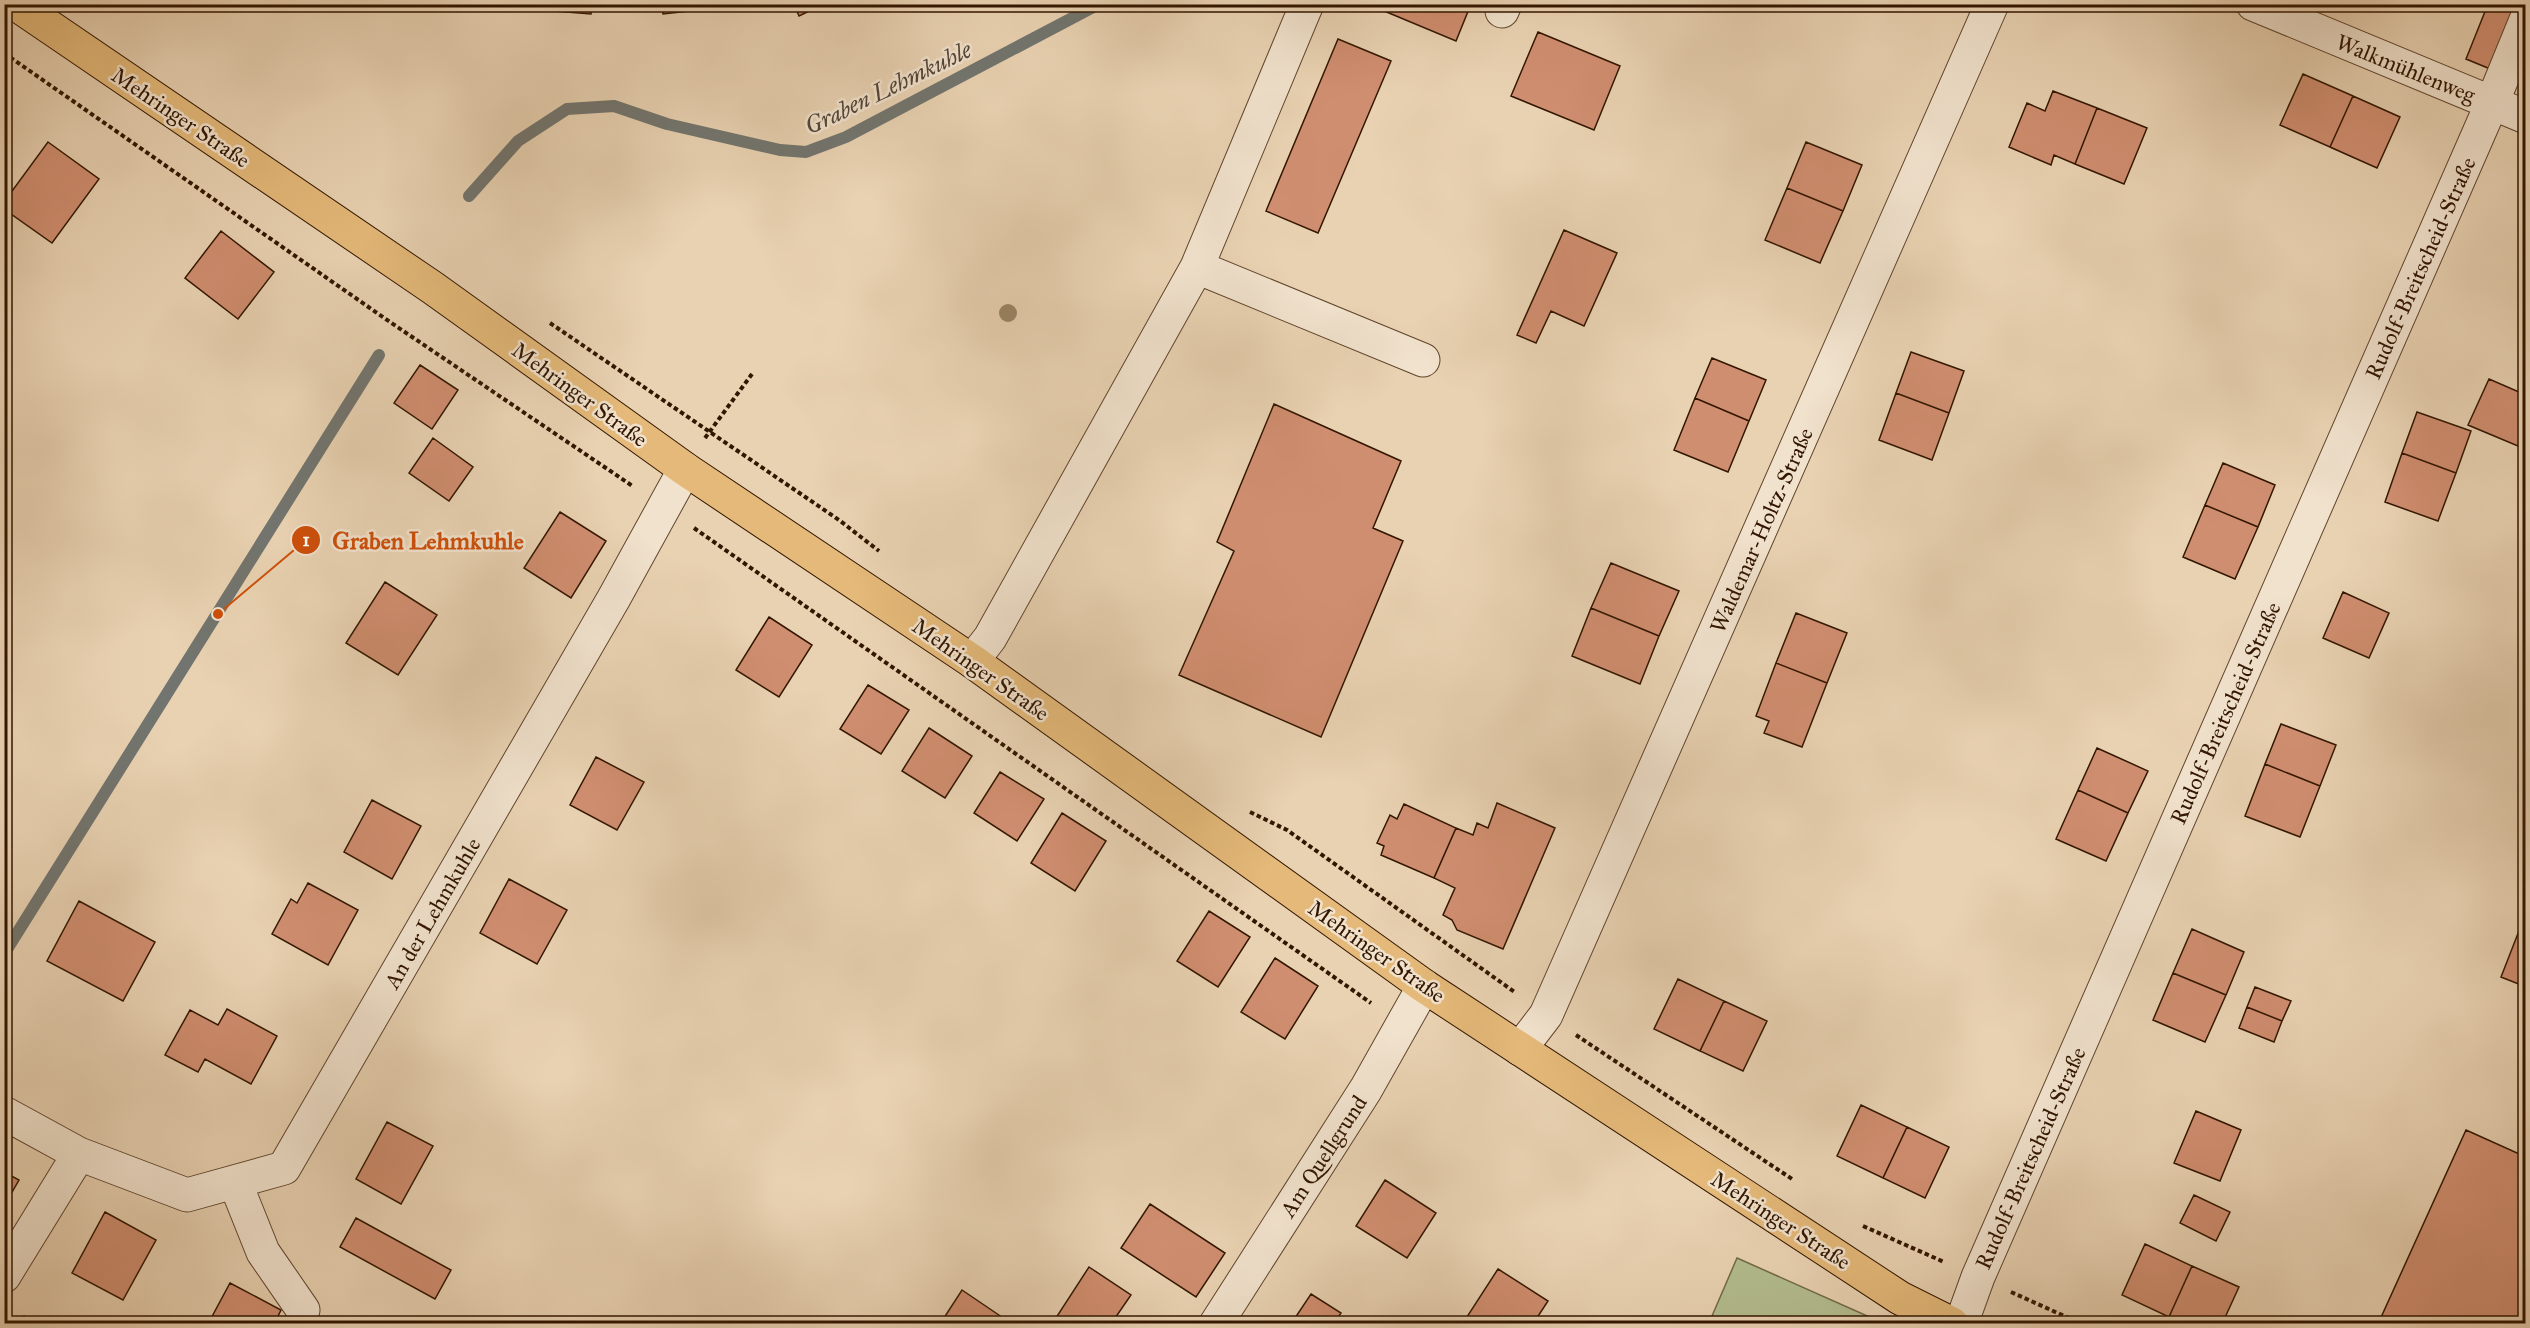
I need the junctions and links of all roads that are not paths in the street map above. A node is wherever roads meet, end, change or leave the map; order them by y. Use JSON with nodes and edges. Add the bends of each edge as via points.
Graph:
{"nodes":[{"id":1,"x":16,"y":4,"type":"edge"},
{"id":2,"x":1307,"y":4,"type":"edge"},
{"id":3,"x":1992,"y":4,"type":"edge"},
{"id":4,"x":2253,"y":4,"type":"edge"},
{"id":5,"x":2296,"y":13,"type":"edge"},
{"id":6,"x":2526,"y":20,"type":"edge"},
{"id":7,"x":2492,"y":103,"type":"junction"},
{"id":8,"x":2526,"y":117,"type":"edge"},
{"id":9,"x":1197,"y":267,"type":"junction"},
{"id":10,"x":1423,"y":360,"type":"dead end"},
{"id":11,"x":685,"y":469,"type":"junction"},
{"id":12,"x":972,"y":661,"type":"junction"},
{"id":13,"x":1424,"y":986,"type":"junction"},
{"id":14,"x":1520,"y":1049,"type":"junction"},
{"id":15,"x":4,"y":1113,"type":"edge"},
{"id":16,"x":79,"y":1154,"type":"junction"},
{"id":17,"x":235,"y":1182,"type":"junction"},
{"id":18,"x":4,"y":1276,"type":"edge"},
{"id":19,"x":303,"y":1310,"type":"dead end"},
{"id":20,"x":1216,"y":1323,"type":"edge"},
{"id":21,"x":1952,"y":1323,"type":"edge"},
{"id":22,"x":1961,"y":1323,"type":"edge"}],
"edges":[{"from":1,"to":11,"type":"main road","name":"Mehringer Straße","via":[[433,288]]},
{"from":2,"to":9,"type":"street"},
{"from":3,"to":14,"type":"street","name":"Waldemar-Holtz-Straße","via":[[1546,1015]]},
{"from":4,"to":5,"type":"street","name":"Walkmühlenweg"},
{"from":5,"to":7,"type":"street","name":"Walkmühlenweg"},
{"from":6,"to":7,"type":"street","name":"Rudolf-Breitscheid-Straße"},
{"from":7,"to":8,"type":"street","name":"Walkmühlenweg"},
{"from":7,"to":22,"type":"street","name":"Rudolf-Breitscheid-Straße"},
{"from":9,"to":10,"type":"street"},
{"from":9,"to":12,"type":"street","via":[[990,638]]},
{"from":11,"to":12,"type":"main road","name":"Mehringer Straße"},
{"from":11,"to":17,"type":"street","name":"An der Lehmkuhle","via":[[284,1168]]},
{"from":12,"to":13,"type":"main road","name":"Mehringer Straße"},
{"from":13,"to":14,"type":"main road","name":"Mehringer Straße"},
{"from":13,"to":20,"type":"street","name":"Am Quellgrund","via":[[1366,1089]]},
{"from":14,"to":21,"type":"main road","name":"Mehringer Straße","via":[[1900,1298]]},
{"from":15,"to":16,"type":"street","name":"An der Lehmkuhle"},
{"from":16,"to":17,"type":"street","name":"An der Lehmkuhle","via":[[187,1195]]},
{"from":16,"to":18,"type":"street"},
{"from":17,"to":19,"type":"street","via":[[262,1252]]}]}
